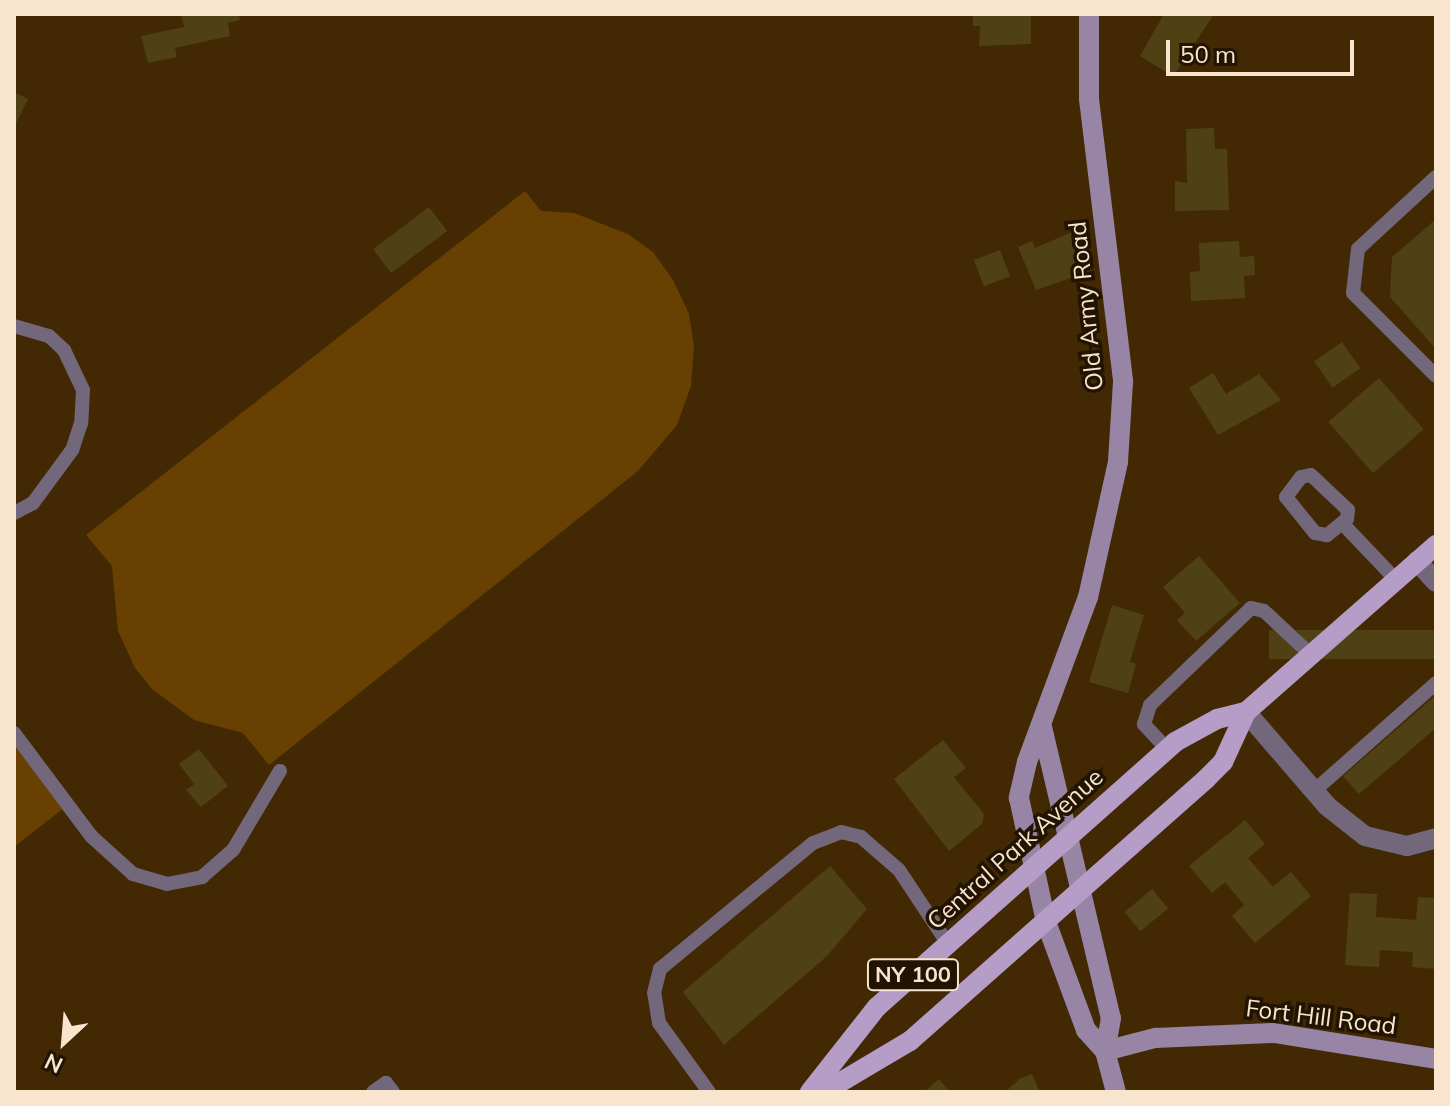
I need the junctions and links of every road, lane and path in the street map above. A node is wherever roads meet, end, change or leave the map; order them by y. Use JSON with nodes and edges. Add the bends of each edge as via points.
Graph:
{"nodes":[{"id":1,"x":1089,"y":14,"type":"edge"},
{"id":2,"x":1436,"y":177,"type":"edge"},
{"id":3,"x":14,"y":326,"type":"edge"},
{"id":4,"x":1436,"y":376,"type":"edge"},
{"id":5,"x":14,"y":513,"type":"edge"},
{"id":6,"x":1342,"y":523,"type":"junction"},
{"id":7,"x":1436,"y":545,"type":"edge"},
{"id":8,"x":1417,"y":561,"type":"junction"},
{"id":9,"x":1396,"y":580,"type":"junction"},
{"id":10,"x":1436,"y":582,"type":"edge"},
{"id":11,"x":1311,"y":655,"type":"junction"},
{"id":12,"x":1436,"y":683,"type":"edge"},
{"id":13,"x":1246,"y":712,"type":"junction"},
{"id":14,"x":1042,"y":727,"type":"junction"},
{"id":15,"x":14,"y":733,"type":"edge"},
{"id":16,"x":1167,"y":749,"type":"junction"},
{"id":17,"x":280,"y":771,"type":"dead end"},
{"id":18,"x":1314,"y":791,"type":"junction"},
{"id":19,"x":1436,"y":838,"type":"edge"},
{"id":20,"x":1066,"y":839,"type":"junction"},
{"id":21,"x":1031,"y":871,"type":"junction"},
{"id":22,"x":1078,"y":893,"type":"junction"},
{"id":23,"x":1046,"y":922,"type":"junction"},
{"id":24,"x":948,"y":944,"type":"junction"},
{"id":25,"x":1105,"y":1051,"type":"junction"},
{"id":26,"x":1436,"y":1059,"type":"edge"},
{"id":27,"x":373,"y":1092,"type":"edge"},
{"id":28,"x":393,"y":1092,"type":"edge"},
{"id":29,"x":709,"y":1092,"type":"edge"},
{"id":30,"x":810,"y":1092,"type":"edge"},
{"id":31,"x":824,"y":1092,"type":"edge"},
{"id":32,"x":1116,"y":1092,"type":"edge"}],
"edges":[{"from":1,"to":14,"type":"street","name":"Old Army Road","via":[[1089,99],[1123,382],[1118,462],[1088,597]]},
{"from":2,"to":4,"type":"lane","via":[[1358,249],[1353,293]]},
{"from":3,"to":5,"type":"lane","via":[[49,336],[64,350],[83,390],[72,450],[33,503]]},
{"from":6,"to":6,"type":"lane","via":[[1327,535],[1315,533],[1288,503],[1287,491],[1311,475],[1348,510]]},
{"from":6,"to":9,"type":"lane"},
{"from":7,"to":8,"type":"main road","name":"Central Park Avenue","number":"NY 100"},
{"from":8,"to":9,"type":"main road","name":"Central Park Avenue","number":"NY 100"},
{"from":8,"to":10,"type":"street"},
{"from":9,"to":11,"type":"main road","name":"Central Park Avenue","number":"NY 100"},
{"from":11,"to":13,"type":"main road","name":"Central Park Avenue","number":"NY 100"},
{"from":11,"to":16,"type":"lane","via":[[1264,611],[1251,608],[1150,705],[1144,724]]},
{"from":12,"to":18,"type":"lane"},
{"from":13,"to":16,"type":"main road","name":"Central Park Avenue","number":"NY 100","via":[[1217,719]]},
{"from":13,"to":18,"type":"street"},
{"from":13,"to":22,"type":"main road","name":"Central Park Avenue","number":"NY 100","via":[[1223,762]]},
{"from":14,"to":20,"type":"street"},
{"from":14,"to":21,"type":"street","name":"Old Army Road","via":[[1019,798]]},
{"from":15,"to":17,"type":"lane","via":[[91,836],[133,874],[167,884],[202,877],[233,850]]},
{"from":16,"to":20,"type":"main road","name":"Central Park Avenue","number":"NY 100"},
{"from":18,"to":19,"type":"street","via":[[1365,836],[1407,846]]},
{"from":20,"to":21,"type":"main road","name":"Central Park Avenue","number":"NY 100"},
{"from":20,"to":22,"type":"street"},
{"from":21,"to":23,"type":"street","name":"Old Army Road"},
{"from":21,"to":24,"type":"main road","name":"Central Park Avenue","number":"NY 100"},
{"from":22,"to":23,"type":"main road","name":"Central Park Avenue","number":"NY 100"},
{"from":22,"to":25,"type":"street","via":[[1111,1018]]},
{"from":23,"to":25,"type":"street","name":"Old Army Road","via":[[1086,1030]]},
{"from":23,"to":31,"type":"main road","name":"Central Park Avenue","number":"NY 100","via":[[910,1041]]},
{"from":24,"to":29,"type":"lane","via":[[899,870],[861,837],[841,832],[813,843],[660,969],[654,993],[659,1023]]},
{"from":24,"to":30,"type":"main road","name":"Central Park Avenue","number":"NY 100","via":[[852,1032]]},
{"from":25,"to":26,"type":"street","name":"Fort Hill Road","via":[[1155,1038],[1274,1033]]},
{"from":25,"to":32,"type":"street"},
{"from":27,"to":28,"type":"lane","via":[[386,1083]]}]}
